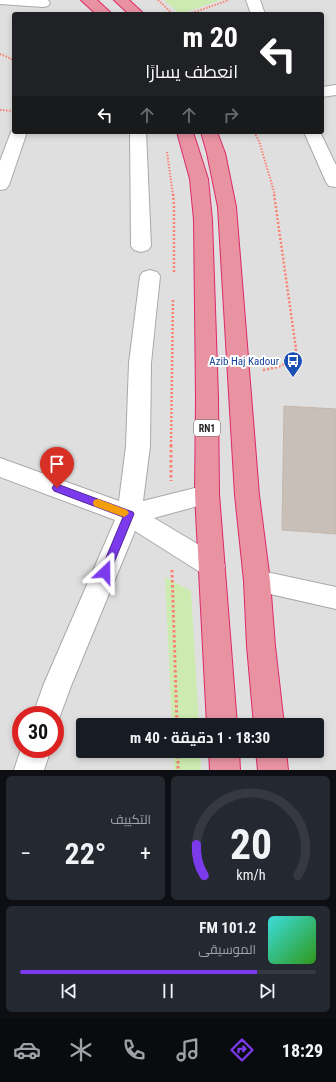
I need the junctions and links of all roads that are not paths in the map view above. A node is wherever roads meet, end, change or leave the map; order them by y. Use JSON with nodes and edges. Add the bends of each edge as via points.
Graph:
{"nodes":[{"id":1,"x":0,"y":0,"type":"edge"},
{"id":2,"x":88,"y":0,"type":"edge"},
{"id":3,"x":121,"y":0,"type":"edge"},
{"id":4,"x":253,"y":0,"type":"edge"},
{"id":5,"x":43,"y":3,"type":"dead end"},
{"id":6,"x":103,"y":12,"type":"edge"},
{"id":7,"x":135,"y":12,"type":"edge"},
{"id":8,"x":257,"y":12,"type":"edge"},
{"id":9,"x":336,"y":90,"type":"edge"},
{"id":10,"x":324,"y":92,"type":"edge"},
{"id":11,"x":18,"y":134,"type":"edge"},
{"id":12,"x":138,"y":134,"type":"edge"},
{"id":13,"x":186,"y":134,"type":"edge"},
{"id":14,"x":210,"y":134,"type":"edge"},
{"id":15,"x":313,"y":134,"type":"edge"},
{"id":16,"x":335,"y":182,"type":"edge"},
{"id":17,"x":0,"y":186,"type":"edge"},
{"id":18,"x":141,"y":246,"type":"dead end"},
{"id":19,"x":150,"y":276,"type":"dead end"},
{"id":20,"x":0,"y":467,"type":"edge"},
{"id":21,"x":207,"y":494,"type":"junction"},
{"id":22,"x":129,"y":514,"type":"junction"},
{"id":23,"x":212,"y":566,"type":"junction"},
{"id":24,"x":257,"y":581,"type":"junction"},
{"id":25,"x":336,"y":598,"type":"edge"},
{"id":26,"x":50,"y":706,"type":"edge"},
{"id":27,"x":222,"y":718,"type":"edge"},
{"id":28,"x":268,"y":718,"type":"edge"},
{"id":29,"x":33,"y":758,"type":"edge"},
{"id":30,"x":224,"y":758,"type":"edge"},
{"id":31,"x":272,"y":758,"type":"edge"},
{"id":32,"x":29,"y":770,"type":"edge"},
{"id":33,"x":225,"y":770,"type":"edge"},
{"id":34,"x":273,"y":770,"type":"edge"}],
"edges":[{"from":1,"to":5,"type":"street"},
{"from":2,"to":6,"type":"highway"},
{"from":3,"to":7,"type":"highway"},
{"from":4,"to":8,"type":"street"},
{"from":9,"to":10,"type":"street"},
{"from":11,"to":17,"type":"street"},
{"from":12,"to":18,"type":"street"},
{"from":13,"to":21,"type":"highway","number":"RN1","via":[[199,179],[202,220]]},
{"from":14,"to":24,"type":"highway","via":[[227,207],[247,495]]},
{"from":15,"to":16,"type":"street"},
{"from":19,"to":22,"type":"street","via":[[140,363],[138,446]]},
{"from":20,"to":22,"type":"street"},
{"from":21,"to":22,"type":"street"},
{"from":21,"to":23,"type":"highway","number":"RN1"},
{"from":22,"to":23,"type":"street"},
{"from":22,"to":26,"type":"street"},
{"from":23,"to":27,"type":"highway","number":"RN1"},
{"from":24,"to":25,"type":"street"},
{"from":24,"to":28,"type":"highway"},
{"from":29,"to":32,"type":"street"},
{"from":30,"to":33,"type":"highway"},
{"from":31,"to":34,"type":"highway"}]}
